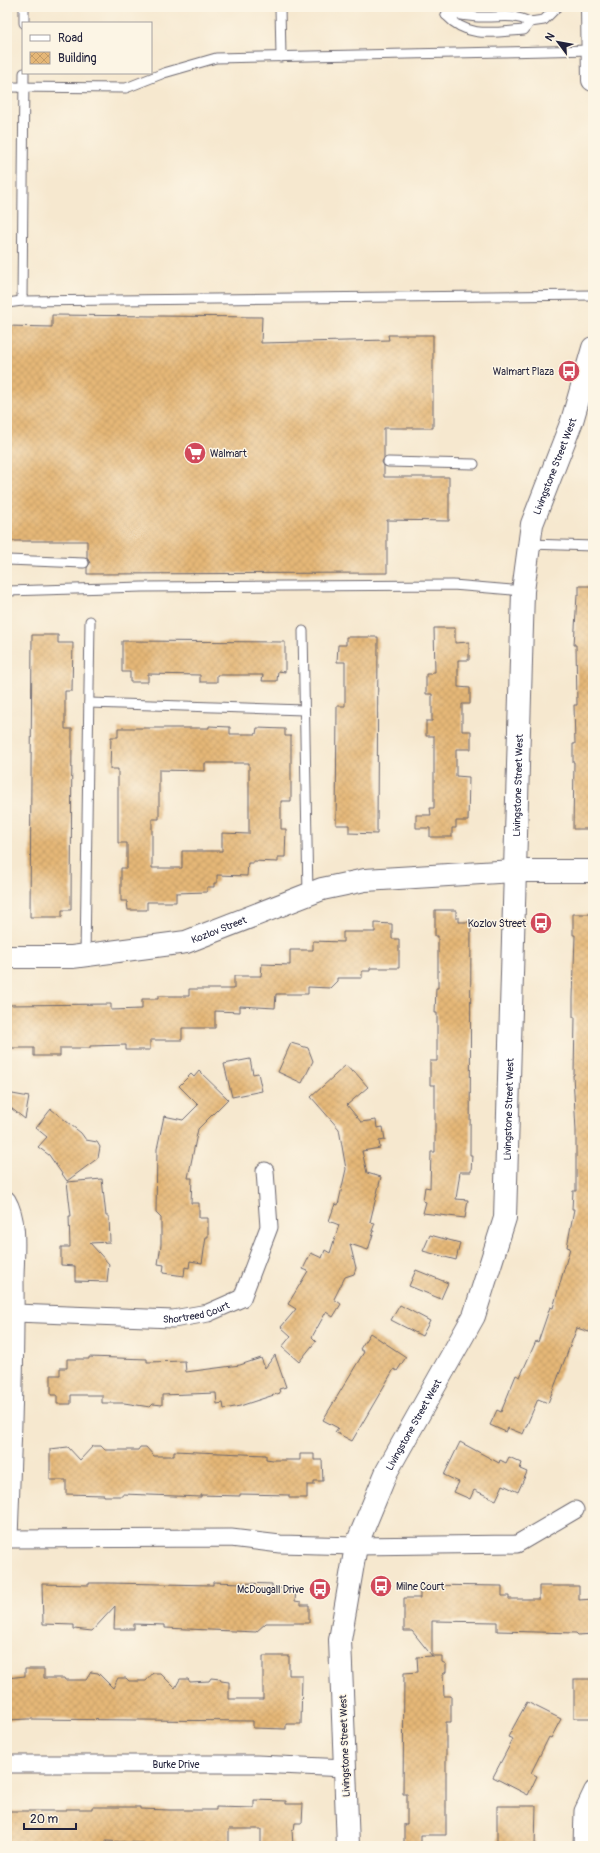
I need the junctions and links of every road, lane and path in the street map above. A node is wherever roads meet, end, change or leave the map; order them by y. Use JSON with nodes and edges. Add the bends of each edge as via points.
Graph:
{"nodes":[{"id":1,"x":24,"y":7,"type":"edge"},
{"id":2,"x":280,"y":7,"type":"edge"},
{"id":3,"x":557,"y":7,"type":"edge"},
{"id":4,"x":592,"y":7,"type":"edge"},
{"id":5,"x":24,"y":22,"type":"edge"},
{"id":6,"x":530,"y":22,"type":"junction"},
{"id":7,"x":592,"y":50,"type":"junction"},
{"id":8,"x":281,"y":56,"type":"junction"},
{"id":9,"x":24,"y":74,"type":"edge"},
{"id":10,"x":593,"y":80,"type":"edge"},
{"id":11,"x":7,"y":87,"type":"edge"},
{"id":12,"x":23,"y":87,"type":"junction"},
{"id":13,"x":593,"y":295,"type":"edge"},
{"id":14,"x":22,"y":301,"type":"junction"},
{"id":15,"x":7,"y":303,"type":"edge"},
{"id":16,"x":593,"y":348,"type":"edge"},
{"id":17,"x":388,"y":462,"type":"dead end"},
{"id":18,"x":474,"y":464,"type":"dead end"},
{"id":19,"x":529,"y":544,"type":"junction"},
{"id":20,"x":593,"y":546,"type":"edge"},
{"id":21,"x":7,"y":560,"type":"edge"},
{"id":22,"x":84,"y":563,"type":"dead end"},
{"id":23,"x":7,"y":591,"type":"edge"},
{"id":24,"x":523,"y":591,"type":"junction"},
{"id":25,"x":90,"y":621,"type":"dead end"},
{"id":26,"x":303,"y":631,"type":"dead end"},
{"id":27,"x":89,"y":703,"type":"junction"},
{"id":28,"x":304,"y":710,"type":"junction"},
{"id":29,"x":593,"y":871,"type":"edge"},
{"id":30,"x":515,"y":872,"type":"junction"},
{"id":31,"x":308,"y":894,"type":"junction"},
{"id":32,"x":85,"y":956,"type":"junction"},
{"id":33,"x":7,"y":957,"type":"edge"},
{"id":34,"x":265,"y":1171,"type":"dead end"},
{"id":35,"x":7,"y":1200,"type":"edge"},
{"id":36,"x":15,"y":1313,"type":"junction"},
{"id":37,"x":575,"y":1510,"type":"dead end"},
{"id":38,"x":8,"y":1539,"type":"edge"},
{"id":39,"x":356,"y":1546,"type":"junction"},
{"id":40,"x":7,"y":1764,"type":"edge"},
{"id":41,"x":346,"y":1768,"type":"junction"},
{"id":42,"x":593,"y":1790,"type":"edge"},
{"id":43,"x":348,"y":1846,"type":"edge"},
{"id":44,"x":582,"y":1846,"type":"edge"}],
"edges":[{"from":1,"to":5,"type":"lane"},
{"from":2,"to":8,"type":"lane"},
{"from":3,"to":6,"type":"lane","via":[[544,20]]},
{"from":4,"to":7,"type":"street"},
{"from":6,"to":6,"type":"lane","via":[[524,30],[478,33],[467,30],[446,14],[480,17],[517,16]]},
{"from":7,"to":8,"type":"lane"},
{"from":7,"to":10,"type":"street"},
{"from":8,"to":12,"type":"lane","via":[[216,58],[164,73],[126,88]]},
{"from":9,"to":12,"type":"lane"},
{"from":11,"to":12,"type":"lane"},
{"from":12,"to":14,"type":"lane"},
{"from":13,"to":14,"type":"lane"},
{"from":14,"to":15,"type":"lane"},
{"from":16,"to":19,"type":"street","name":"Livingstone Street West","via":[[572,421],[532,524]]},
{"from":17,"to":18,"type":"lane"},
{"from":19,"to":20,"type":"lane"},
{"from":19,"to":24,"type":"street","name":"Livingstone Street West"},
{"from":21,"to":22,"type":"lane"},
{"from":23,"to":24,"type":"lane","via":[[142,587],[453,585]]},
{"from":24,"to":30,"type":"street","name":"Livingstone Street West"},
{"from":25,"to":27,"type":"lane"},
{"from":26,"to":28,"type":"lane"},
{"from":27,"to":28,"type":"lane"},
{"from":27,"to":32,"type":"lane"},
{"from":28,"to":31,"type":"lane"},
{"from":29,"to":30,"type":"street","name":"Kozlov Street"},
{"from":30,"to":31,"type":"street","name":"Kozlov Street","via":[[365,880]]},
{"from":30,"to":39,"type":"street","name":"Livingstone Street West","via":[[505,1218],[474,1316],[387,1471]]},
{"from":31,"to":32,"type":"street","name":"Kozlov Street","via":[[186,942]]},
{"from":32,"to":33,"type":"street","name":"Kozlov Street"},
{"from":34,"to":36,"type":"street","name":"Shortreed Court","via":[[269,1227],[242,1298],[208,1313],[173,1318]]},
{"from":35,"to":36,"type":"street","via":[[14,1214],[15,1228]]},
{"from":36,"to":38,"type":"street"},
{"from":37,"to":39,"type":"street","via":[[517,1544]]},
{"from":38,"to":39,"type":"street","via":[[232,1538],[280,1544]]},
{"from":39,"to":41,"type":"street","name":"Livingstone Street West","via":[[340,1640]]},
{"from":40,"to":41,"type":"street","name":"Burke Drive","via":[[257,1764]]},
{"from":41,"to":43,"type":"street","name":"Livingstone Street West"},
{"from":42,"to":44,"type":"street","via":[[583,1811]]}]}
